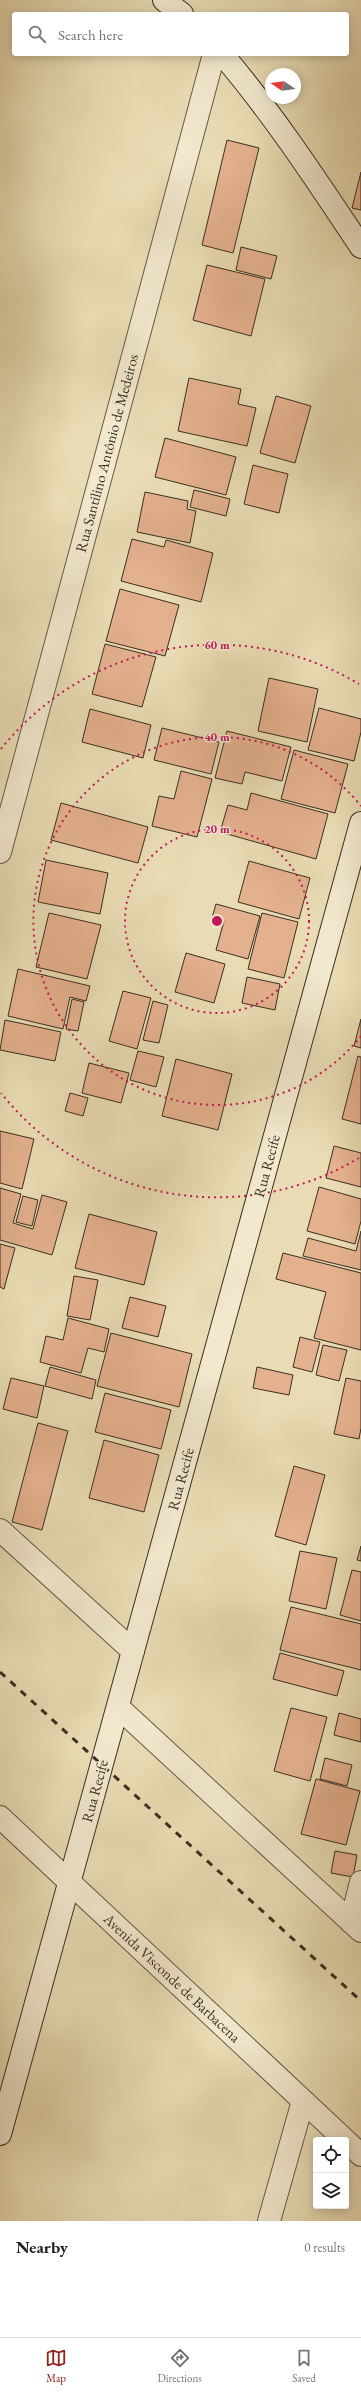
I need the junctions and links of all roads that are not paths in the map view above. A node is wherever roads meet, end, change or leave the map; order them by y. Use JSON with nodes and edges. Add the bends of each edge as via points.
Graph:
{"nodes":[{"id":1,"x":164,"y":0,"type":"edge"},
{"id":2,"x":179,"y":12,"type":"edge"},
{"id":3,"x":213,"y":56,"type":"edge"},
{"id":4,"x":224,"y":56,"type":"edge"},
{"id":5,"x":361,"y":247,"type":"edge"},
{"id":6,"x":361,"y":823,"type":"edge"},
{"id":7,"x":0,"y":852,"type":"edge"},
{"id":8,"x":0,"y":1530,"type":"edge"},
{"id":9,"x":133,"y":1651,"type":"junction"},
{"id":10,"x":118,"y":1707,"type":"junction"},
{"id":11,"x":0,"y":1817,"type":"edge"},
{"id":12,"x":70,"y":1882,"type":"junction"},
{"id":13,"x":361,"y":1882,"type":"edge"},
{"id":14,"x":356,"y":1926,"type":"edge"},
{"id":15,"x":302,"y":2100,"type":"junction"},
{"id":16,"x":0,"y":2134,"type":"edge"},
{"id":17,"x":341,"y":2137,"type":"edge"},
{"id":18,"x":349,"y":2144,"type":"edge"},
{"id":19,"x":361,"y":2155,"type":"edge"},
{"id":20,"x":269,"y":2221,"type":"edge"}],
"edges":[{"from":1,"to":2,"type":"street"},
{"from":3,"to":7,"type":"street","name":"Rua Santilino Antônio de Medeiros"},
{"from":4,"to":5,"type":"street","via":[[255,92],[287,136]]},
{"from":6,"to":9,"type":"street","name":"Rua Recife"},
{"from":8,"to":9,"type":"street"},
{"from":9,"to":10,"type":"street","name":"Rua Recife"},
{"from":10,"to":12,"type":"street","name":"Rua Recife"},
{"from":10,"to":14,"type":"street"},
{"from":11,"to":12,"type":"street","name":"Avenida Visconde de Barbacena"},
{"from":12,"to":15,"type":"street","name":"Avenida Visconde de Barbacena"},
{"from":12,"to":16,"type":"street","name":"Rua Recife"},
{"from":13,"to":14,"type":"street"},
{"from":15,"to":17,"type":"street","name":"Avenida Visconde de Barbacena"},
{"from":15,"to":20,"type":"street"},
{"from":18,"to":19,"type":"street","name":"Avenida Visconde de Barbacena"}]}
